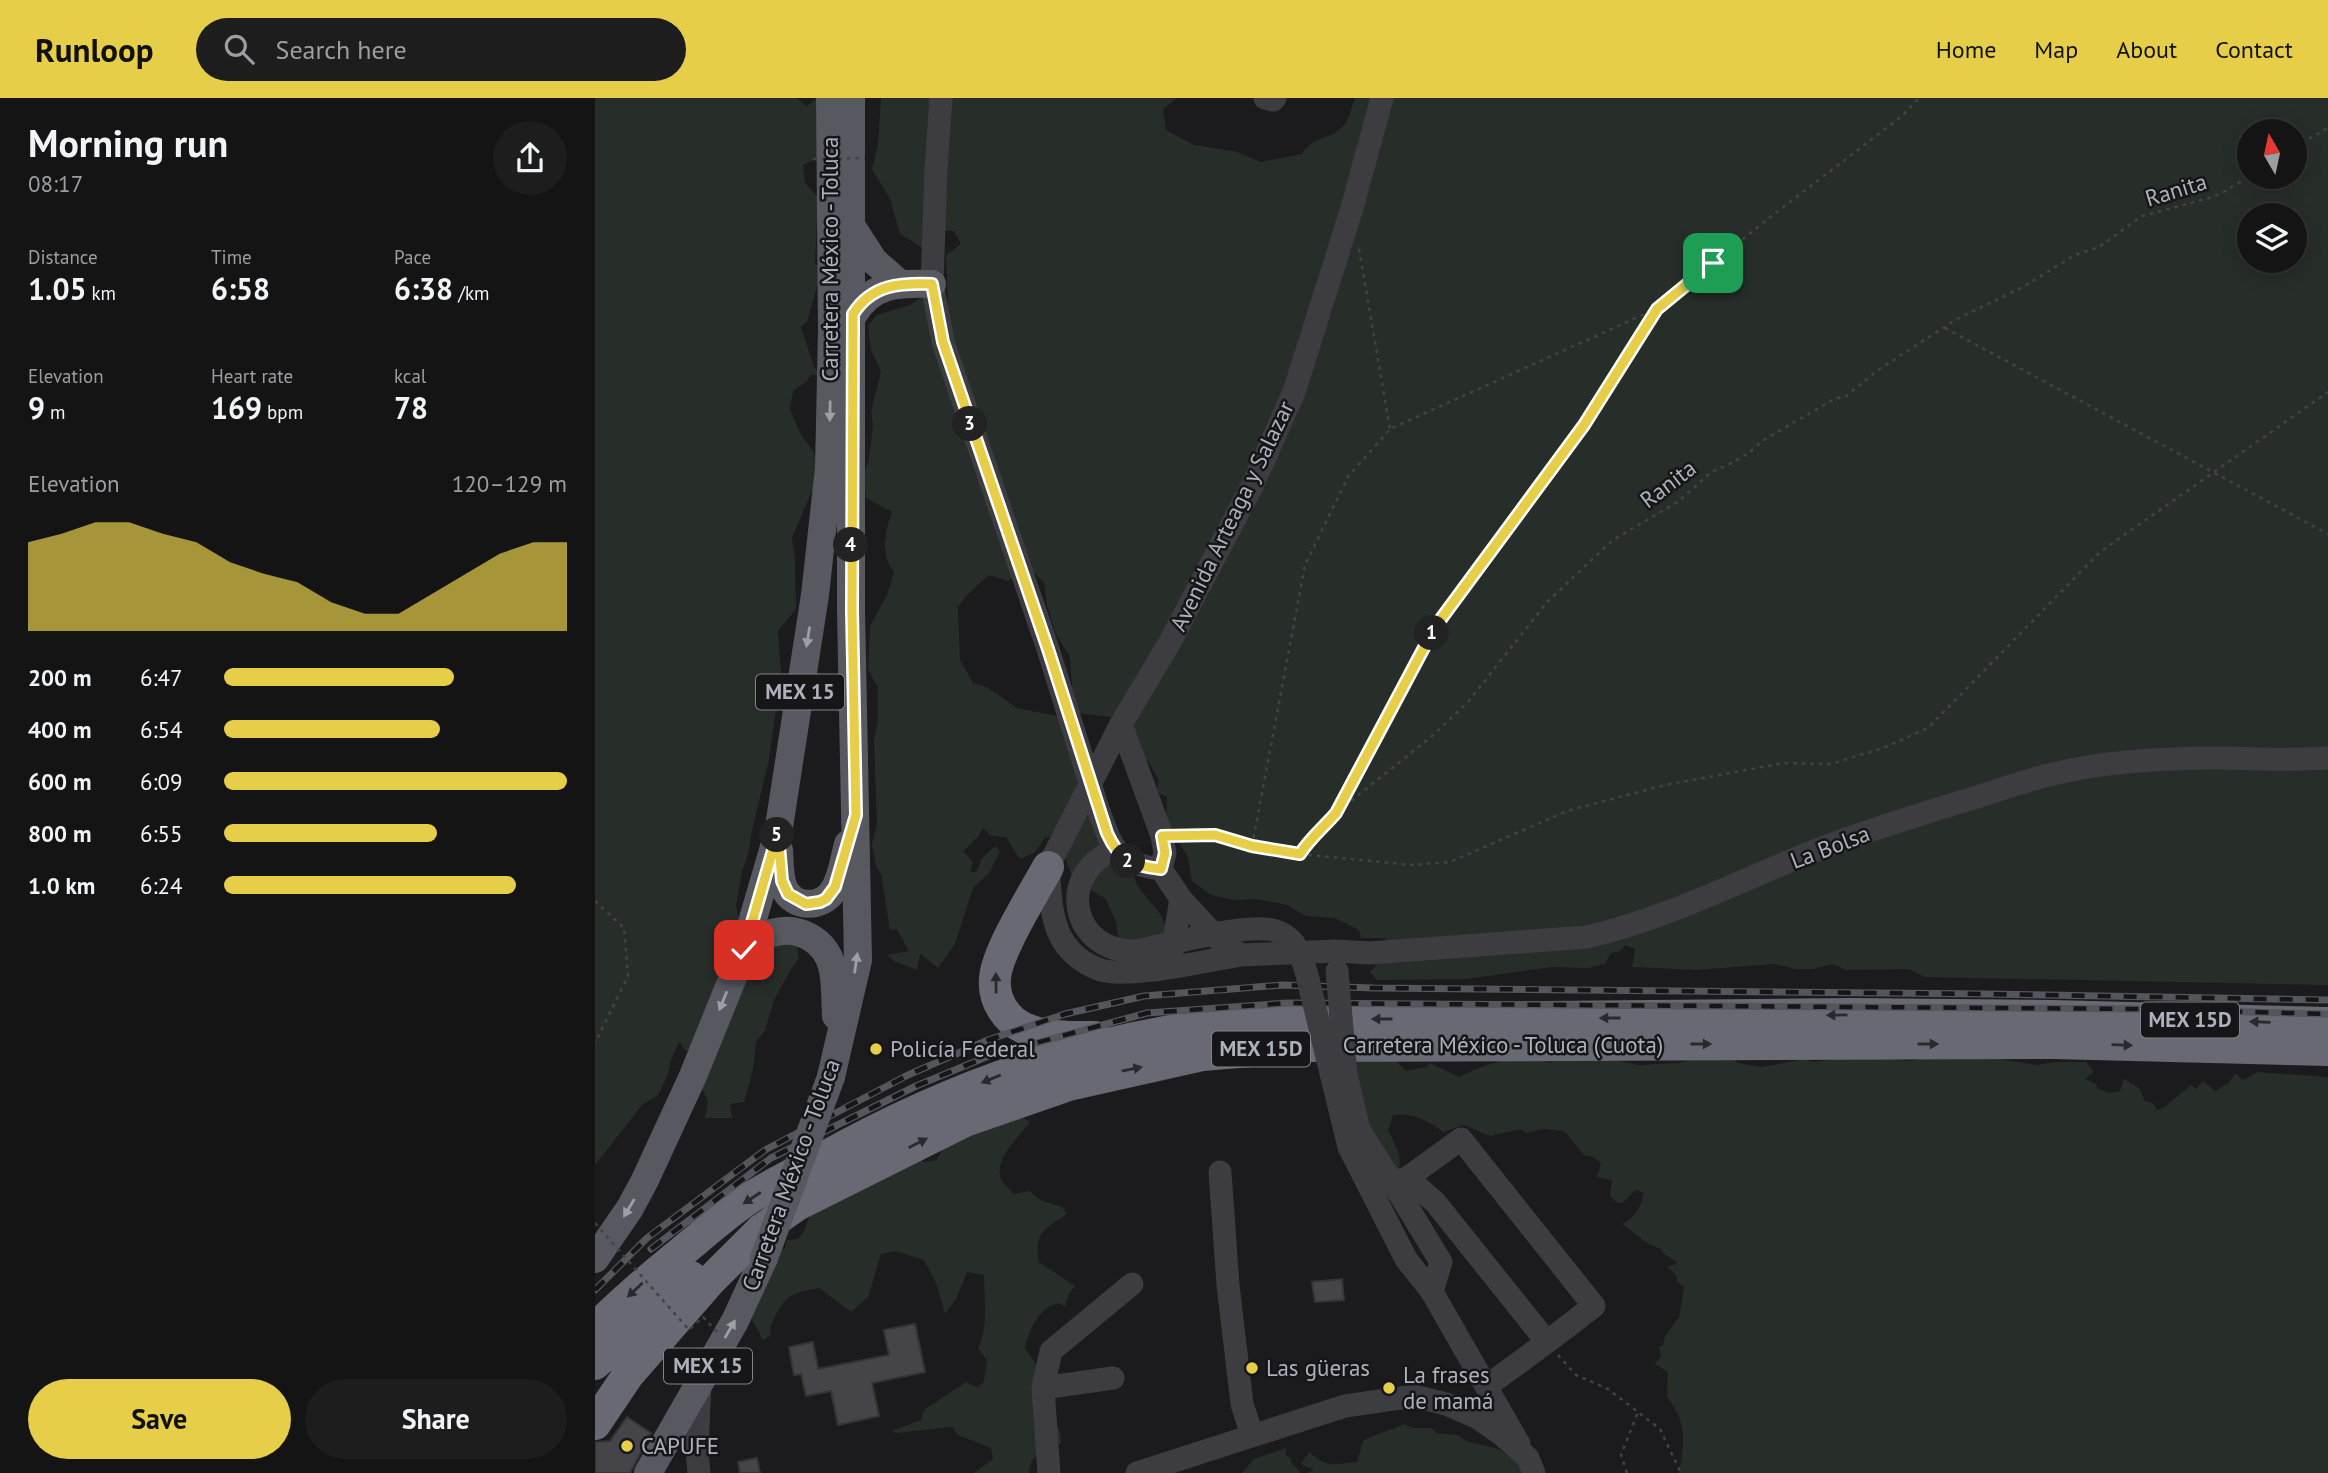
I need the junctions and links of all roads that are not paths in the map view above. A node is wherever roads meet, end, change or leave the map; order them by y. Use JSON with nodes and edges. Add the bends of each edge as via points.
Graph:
{"nodes":[{"id":1,"x":830,"y":98,"type":"edge"},
{"id":2,"x":851,"y":98,"type":"edge"},
{"id":3,"x":941,"y":98,"type":"edge"},
{"id":4,"x":1265,"y":98,"type":"edge"},
{"id":5,"x":1275,"y":98,"type":"edge"},
{"id":6,"x":1383,"y":98,"type":"edge"},
{"id":7,"x":851,"y":225,"type":"junction"},
{"id":8,"x":899,"y":283,"type":"junction"},
{"id":9,"x":932,"y":284,"type":"junction"},
{"id":10,"x":853,"y":314,"type":"junction"},
{"id":11,"x":1121,"y":724,"type":"junction"},
{"id":12,"x":2328,"y":758,"type":"edge"},
{"id":13,"x":856,"y":815,"type":"junction"},
{"id":14,"x":778,"y":833,"type":"junction"},
{"id":15,"x":1114,"y":850,"type":"junction"},
{"id":16,"x":1048,"y":866,"type":"junction"},
{"id":17,"x":1161,"y":869,"type":"junction"},
{"id":18,"x":1181,"y":899,"type":"junction"},
{"id":19,"x":744,"y":950,"type":"junction"},
{"id":20,"x":1241,"y":955,"type":"junction"},
{"id":21,"x":1337,"y":961,"type":"junction"},
{"id":22,"x":1169,"y":968,"type":"junction"},
{"id":23,"x":2328,"y":1023,"type":"edge"},
{"id":24,"x":1132,"y":1038,"type":"junction"},
{"id":25,"x":837,"y":1050,"type":"junction"},
{"id":26,"x":2328,"y":1050,"type":"edge"},
{"id":27,"x":943,"y":1098,"type":"junction"},
{"id":28,"x":1220,"y":1172,"type":"dead end"},
{"id":29,"x":1378,"y":1180,"type":"junction"},
{"id":30,"x":1403,"y":1186,"type":"junction"},
{"id":31,"x":595,"y":1259,"type":"edge"},
{"id":32,"x":1132,"y":1284,"type":"dead end"},
{"id":33,"x":1432,"y":1292,"type":"junction"},
{"id":34,"x":657,"y":1307,"type":"junction"},
{"id":35,"x":595,"y":1329,"type":"edge"},
{"id":36,"x":1547,"y":1342,"type":"junction"},
{"id":37,"x":595,"y":1364,"type":"edge"},
{"id":38,"x":1113,"y":1378,"type":"dead end"},
{"id":39,"x":700,"y":1379,"type":"junction"},
{"id":40,"x":1487,"y":1386,"type":"junction"},
{"id":41,"x":1043,"y":1388,"type":"junction"},
{"id":42,"x":595,"y":1395,"type":"edge"},
{"id":43,"x":595,"y":1424,"type":"edge"},
{"id":44,"x":1252,"y":1436,"type":"junction"},
{"id":45,"x":1531,"y":1466,"type":"edge"},
{"id":46,"x":648,"y":1473,"type":"edge"},
{"id":47,"x":699,"y":1473,"type":"edge"},
{"id":48,"x":1049,"y":1473,"type":"edge"},
{"id":49,"x":1137,"y":1473,"type":"edge"}],
"edges":[{"from":1,"to":14,"type":"main road","name":"Carretera México - Toluca","number":"MEX 15","one_way":true,"via":[[829,468],[815,595]]},
{"from":2,"to":7,"type":"main road","name":"Carretera México - Toluca","number":"MEX 15"},
{"from":3,"to":9,"type":"street"},
{"from":4,"to":5,"type":"street"},
{"from":6,"to":11,"type":"street","name":"Avenida Arteaga y Salazar","via":[[1294,392],[1252,486]]},
{"from":7,"to":8,"type":"main road","via":[[874,261]]},
{"from":7,"to":10,"type":"main road","name":"Carretera México - Toluca","number":"MEX 15"},
{"from":8,"to":9,"type":"main road"},
{"from":8,"to":10,"type":"main road","via":[[871,294]]},
{"from":9,"to":15,"type":"street","bridge":true,"via":[[943,342]]},
{"from":10,"to":13,"type":"main road","name":"Carretera México - Toluca","number":"MEX 15"},
{"from":11,"to":16,"type":"street","name":"Avenida Arteaga y Salazar"},
{"from":11,"to":17,"type":"street","via":[[1162,836],[1165,853]]},
{"from":12,"to":21,"type":"street","name":"La Bolsa","via":[[2152,759],[2066,771],[1830,845],[1677,911],[1622,929],[1587,937],[1370,953]]},
{"from":13,"to":14,"type":"main road","via":[[835,887],[826,899],[813,904],[793,899],[784,888]]},
{"from":25,"to":13,"type":"main road","name":"Carretera México - Toluca","number":"MEX 15","one_way":true,"via":[[858,960]]},
{"from":14,"to":19,"type":"main road","name":"Carretera México - Toluca","number":"MEX 15"},
{"from":15,"to":17,"type":"street","via":[[1127,860]]},
{"from":15,"to":29,"type":"street","bridge":true,"via":[[1084,873],[1077,901],[1086,928],[1107,947],[1136,951],[1252,928],[1279,931],[1294,942],[1303,959],[1349,1147]]},
{"from":16,"to":22,"type":"street","name":"La Bolsa","via":[[1058,931],[1080,959],[1113,972]]},
{"from":24,"to":16,"type":"highway","one_way":true,"via":[[1035,1032],[1016,1024],[997,1000],[996,969]]},
{"from":17,"to":18,"type":"street"},
{"from":18,"to":20,"type":"street","via":[[1220,941]]},
{"from":18,"to":22,"type":"street"},
{"from":19,"to":25,"type":"main road","via":[[769,933],[788,930],[807,935],[822,947],[834,972]]},
{"from":19,"to":31,"type":"main road","name":"Carretera México - Toluca","number":"MEX 15","one_way":true,"via":[[663,1143],[630,1208]]},
{"from":20,"to":21,"type":"street","name":"La Bolsa"},
{"from":20,"to":22,"type":"street","name":"La Bolsa"},
{"from":21,"to":29,"type":"street","bridge":true,"via":[[1346,1074],[1359,1130]]},
{"from":23,"to":24,"type":"highway","name":"Carretera México - Toluca (Cuota)","number":"MEX 15D","one_way":true,"via":[[1864,1014],[1353,1019],[1242,1021]]},
{"from":24,"to":27,"type":"highway","name":"Carretera México - Toluca (Cuota)","number":"MEX 15D","one_way":true,"via":[[1046,1059]]},
{"from":39,"to":25,"type":"main road","name":"Carretera México - Toluca","number":"MEX 15","one_way":true,"bridge":true,"via":[[735,1321],[764,1258]]},
{"from":43,"to":26,"type":"highway","name":"Carretera México - Toluca (Cuota)","number":"MEX 15D","one_way":true,"via":[[628,1375],[711,1281],[761,1230],[797,1205],[965,1121],[1102,1075],[1203,1055],[1309,1046],[2054,1044]]},
{"from":27,"to":34,"type":"highway","number":"MEX 15D","via":[[755,1223]]},
{"from":27,"to":35,"type":"highway","name":"Carretera México - Toluca (Cuota)","number":"MEX 15D","one_way":true,"via":[[867,1132],[752,1197],[648,1278]]},
{"from":28,"to":44,"type":"street","via":[[1242,1404]]},
{"from":29,"to":30,"type":"street","bridge":true},
{"from":29,"to":33,"type":"street","via":[[1406,1259]]},
{"from":30,"to":33,"type":"street","via":[[1441,1262]]},
{"from":30,"to":36,"type":"street","via":[[1435,1202]]},
{"from":30,"to":36,"type":"street","via":[[1461,1139],[1594,1306]]},
{"from":32,"to":41,"type":"street","via":[[1051,1352]]},
{"from":33,"to":40,"type":"street"},
{"from":34,"to":37,"type":"highway"},
{"from":34,"to":42,"type":"highway"},
{"from":36,"to":40,"type":"street"},
{"from":38,"to":41,"type":"street"},
{"from":39,"to":46,"type":"main road","name":"Carretera México - Toluca","number":"MEX 15"},
{"from":39,"to":47,"type":"street"},
{"from":40,"to":45,"type":"street"},
{"from":41,"to":48,"type":"street"},
{"from":44,"to":45,"type":"street","via":[[1345,1406],[1414,1396],[1478,1418],[1501,1434]]},
{"from":44,"to":49,"type":"street"}]}
